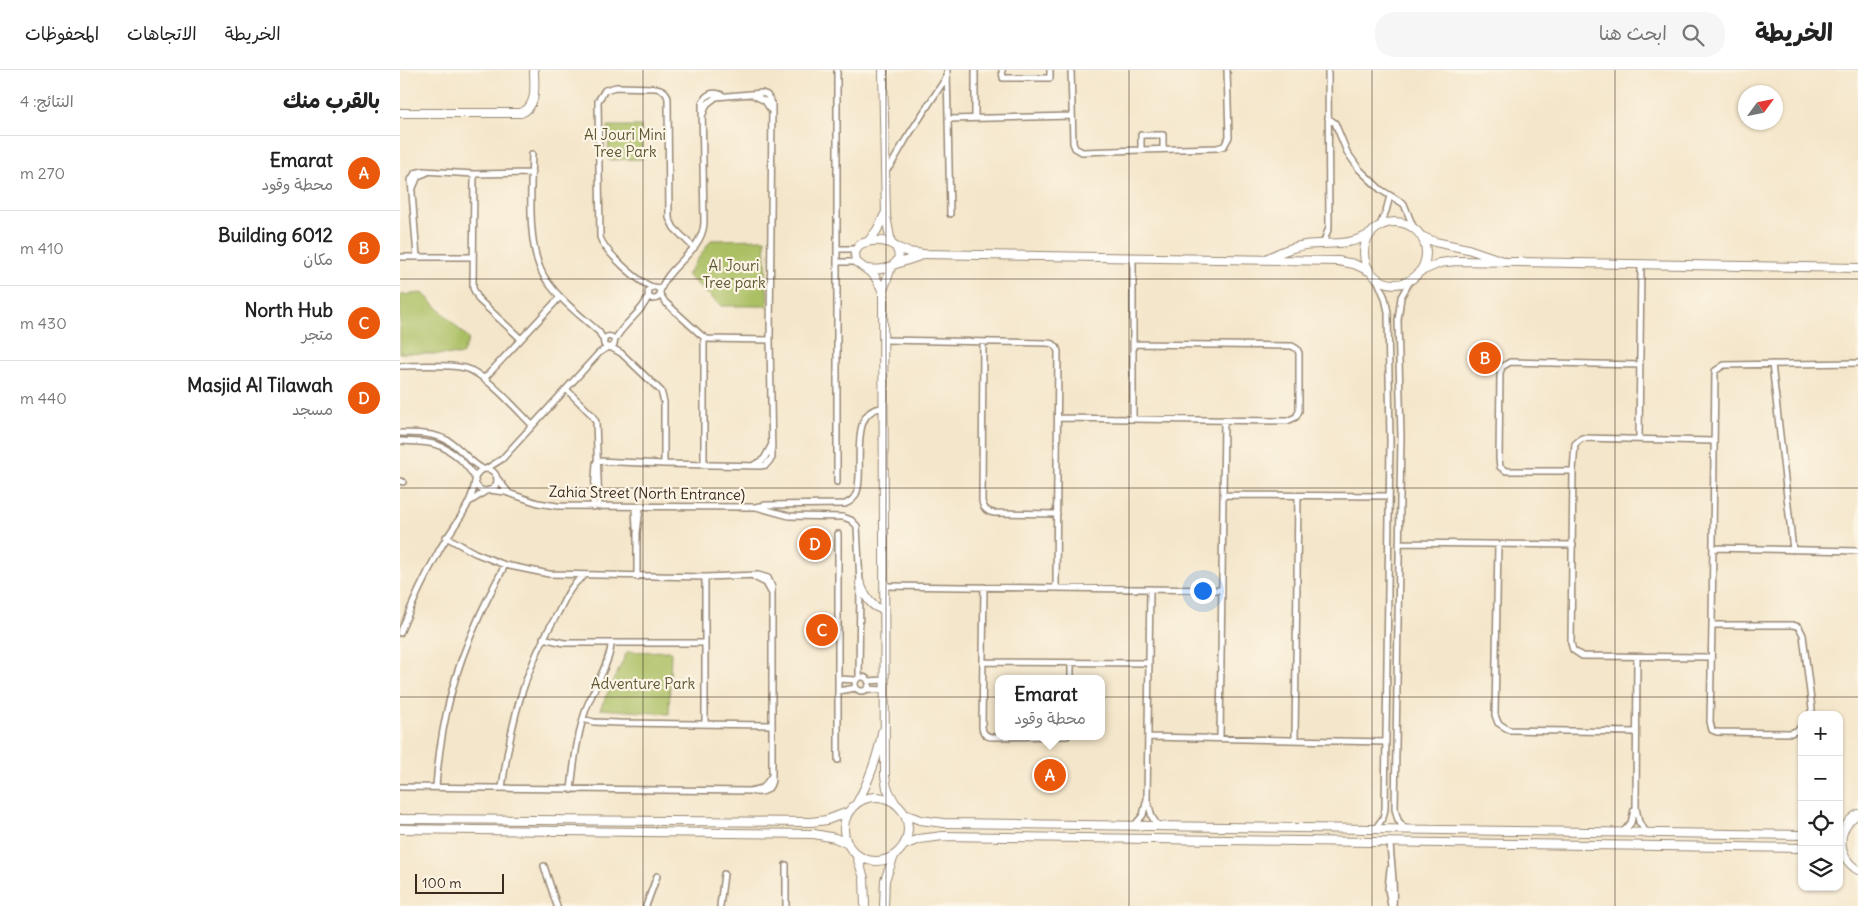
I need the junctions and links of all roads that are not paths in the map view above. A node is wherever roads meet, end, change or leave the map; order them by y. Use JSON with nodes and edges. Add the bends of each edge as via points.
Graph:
{"nodes":[{"id":1,"x":534,"y":70,"type":"edge"},
{"id":2,"x":837,"y":70,"type":"edge"},
{"id":3,"x":883,"y":70,"type":"edge"},
{"id":4,"x":946,"y":70,"type":"edge"},
{"id":5,"x":974,"y":70,"type":"edge"},
{"id":6,"x":1002,"y":70,"type":"edge"},
{"id":7,"x":1050,"y":70,"type":"edge"},
{"id":8,"x":1071,"y":70,"type":"edge"},
{"id":9,"x":1228,"y":70,"type":"edge"},
{"id":10,"x":1328,"y":70,"type":"edge"},
{"id":11,"x":947,"y":78,"type":"junction"},
{"id":12,"x":400,"y":113,"type":"edge"},
{"id":13,"x":1072,"y":116,"type":"junction"},
{"id":14,"x":975,"y":118,"type":"junction"},
{"id":15,"x":1328,"y":118,"type":"junction"},
{"id":16,"x":948,"y":119,"type":"junction"},
{"id":17,"x":1141,"y":150,"type":"junction"},
{"id":18,"x":1163,"y":150,"type":"junction"},
{"id":19,"x":532,"y":154,"type":"dead end"},
{"id":20,"x":884,"y":171,"type":"junction"},
{"id":21,"x":532,"y":173,"type":"junction"},
{"id":22,"x":474,"y":174,"type":"junction"},
{"id":23,"x":1390,"y":196,"type":"junction"},
{"id":24,"x":886,"y":210,"type":"junction"},
{"id":25,"x":950,"y":214,"type":"dead end"},
{"id":26,"x":1380,"y":225,"type":"junction"},
{"id":27,"x":1414,"y":229,"type":"junction"},
{"id":28,"x":1370,"y":234,"type":"junction"},
{"id":29,"x":1420,"y":235,"type":"junction"},
{"id":30,"x":868,"y":242,"type":"junction"},
{"id":31,"x":1323,"y":244,"type":"junction"},
{"id":32,"x":893,"y":245,"type":"junction"},
{"id":33,"x":694,"y":248,"type":"junction"},
{"id":34,"x":837,"y":249,"type":"junction"},
{"id":35,"x":856,"y":249,"type":"junction"},
{"id":36,"x":924,"y":254,"type":"junction"},
{"id":37,"x":400,"y":257,"type":"edge"},
{"id":38,"x":417,"y":257,"type":"junction"},
{"id":39,"x":473,"y":257,"type":"junction"},
{"id":40,"x":1133,"y":258,"type":"junction"},
{"id":41,"x":1266,"y":258,"type":"junction"},
{"id":42,"x":837,"y":262,"type":"junction"},
{"id":43,"x":856,"y":262,"type":"junction"},
{"id":44,"x":1504,"y":262,"type":"junction"},
{"id":45,"x":1641,"y":265,"type":"junction"},
{"id":46,"x":892,"y":266,"type":"junction"},
{"id":47,"x":1858,"y":268,"type":"edge"},
{"id":48,"x":867,"y":269,"type":"junction"},
{"id":49,"x":1369,"y":271,"type":"junction"},
{"id":50,"x":1419,"y":272,"type":"junction"},
{"id":51,"x":1377,"y":279,"type":"junction"},
{"id":52,"x":1410,"y":281,"type":"junction"},
{"id":53,"x":664,"y":282,"type":"junction"},
{"id":54,"x":644,"y":283,"type":"junction"},
{"id":55,"x":653,"y":287,"type":"junction"},
{"id":56,"x":883,"y":291,"type":"junction"},
{"id":57,"x":649,"y":293,"type":"junction"},
{"id":58,"x":660,"y":293,"type":"junction"},
{"id":59,"x":560,"y":297,"type":"junction"},
{"id":60,"x":655,"y":299,"type":"junction"},
{"id":61,"x":646,"y":302,"type":"junction"},
{"id":62,"x":665,"y":302,"type":"junction"},
{"id":63,"x":620,"y":330,"type":"junction"},
{"id":64,"x":599,"y":332,"type":"junction"},
{"id":65,"x":609,"y":336,"type":"junction"},
{"id":66,"x":704,"y":338,"type":"junction"},
{"id":67,"x":521,"y":339,"type":"junction"},
{"id":68,"x":770,"y":340,"type":"junction"},
{"id":69,"x":883,"y":340,"type":"junction"},
{"id":70,"x":604,"y":341,"type":"junction"},
{"id":71,"x":615,"y":341,"type":"junction"},
{"id":72,"x":983,"y":342,"type":"junction"},
{"id":73,"x":1133,"y":344,"type":"junction"},
{"id":74,"x":609,"y":347,"type":"junction"},
{"id":75,"x":599,"y":353,"type":"junction"},
{"id":76,"x":621,"y":353,"type":"junction"},
{"id":77,"x":1858,"y":363,"type":"edge"},
{"id":78,"x":1772,"y":364,"type":"junction"},
{"id":79,"x":1640,"y":365,"type":"junction"},
{"id":80,"x":400,"y":366,"type":"edge"},
{"id":81,"x":484,"y":379,"type":"junction"},
{"id":82,"x":566,"y":389,"type":"junction"},
{"id":83,"x":883,"y":408,"type":"junction"},
{"id":84,"x":1058,"y":418,"type":"junction"},
{"id":85,"x":1133,"y":418,"type":"junction"},
{"id":86,"x":1224,"y":420,"type":"junction"},
{"id":87,"x":532,"y":425,"type":"junction"},
{"id":88,"x":400,"y":433,"type":"edge"},
{"id":89,"x":1639,"y":438,"type":"junction"},
{"id":90,"x":400,"y":441,"type":"edge"},
{"id":91,"x":1714,"y":441,"type":"junction"},
{"id":92,"x":502,"y":459,"type":"junction"},
{"id":93,"x":598,"y":461,"type":"junction"},
{"id":94,"x":664,"y":464,"type":"junction"},
{"id":95,"x":704,"y":464,"type":"junction"},
{"id":96,"x":485,"y":469,"type":"junction"},
{"id":97,"x":1573,"y":471,"type":"junction"},
{"id":98,"x":496,"y":478,"type":"junction"},
{"id":99,"x":475,"y":480,"type":"junction"},
{"id":100,"x":837,"y":482,"type":"dead end"},
{"id":101,"x":488,"y":490,"type":"junction"},
{"id":102,"x":509,"y":493,"type":"junction"},
{"id":103,"x":1223,"y":495,"type":"junction"},
{"id":104,"x":1298,"y":496,"type":"junction"},
{"id":105,"x":1389,"y":496,"type":"junction"},
{"id":106,"x":469,"y":504,"type":"junction"},
{"id":107,"x":796,"y":505,"type":"junction"},
{"id":108,"x":834,"y":505,"type":"junction"},
{"id":109,"x":593,"y":507,"type":"junction"},
{"id":110,"x":599,"y":507,"type":"junction"},
{"id":111,"x":755,"y":507,"type":"junction"},
{"id":112,"x":638,"y":508,"type":"junction"},
{"id":113,"x":1057,"y":514,"type":"junction"},
{"id":114,"x":834,"y":516,"type":"junction"},
{"id":115,"x":795,"y":517,"type":"junction"},
{"id":116,"x":838,"y":534,"type":"dead end"},
{"id":117,"x":446,"y":537,"type":"junction"},
{"id":118,"x":1399,"y":543,"type":"junction"},
{"id":119,"x":1498,"y":544,"type":"junction"},
{"id":120,"x":1573,"y":545,"type":"junction"},
{"id":121,"x":1712,"y":548,"type":"junction"},
{"id":122,"x":1793,"y":550,"type":"junction"},
{"id":123,"x":1858,"y":551,"type":"edge"},
{"id":124,"x":505,"y":565,"type":"junction"},
{"id":125,"x":583,"y":576,"type":"junction"},
{"id":126,"x":637,"y":577,"type":"junction"},
{"id":127,"x":705,"y":578,"type":"junction"},
{"id":128,"x":567,"y":579,"type":"junction"},
{"id":129,"x":860,"y":583,"type":"junction"},
{"id":130,"x":884,"y":586,"type":"junction"},
{"id":131,"x":984,"y":587,"type":"junction"},
{"id":132,"x":1056,"y":588,"type":"junction"},
{"id":133,"x":1150,"y":589,"type":"junction"},
{"id":134,"x":571,"y":590,"type":"junction"},
{"id":135,"x":1222,"y":590,"type":"junction"},
{"id":136,"x":884,"y":610,"type":"junction"},
{"id":137,"x":1712,"y":625,"type":"junction"},
{"id":138,"x":400,"y":632,"type":"edge"},
{"id":139,"x":543,"y":638,"type":"junction"},
{"id":140,"x":704,"y":643,"type":"junction"},
{"id":141,"x":611,"y":644,"type":"junction"},
{"id":142,"x":1637,"y":657,"type":"junction"},
{"id":143,"x":1711,"y":657,"type":"junction"},
{"id":144,"x":983,"y":662,"type":"junction"},
{"id":145,"x":1149,"y":663,"type":"junction"},
{"id":146,"x":1071,"y":664,"type":"junction"},
{"id":147,"x":1071,"y":675,"type":"edge"},
{"id":148,"x":838,"y":679,"type":"junction"},
{"id":149,"x":857,"y":679,"type":"junction"},
{"id":150,"x":884,"y":680,"type":"junction"},
{"id":151,"x":868,"y":681,"type":"junction"},
{"id":152,"x":856,"y":688,"type":"junction"},
{"id":153,"x":867,"y":689,"type":"junction"},
{"id":154,"x":884,"y":690,"type":"junction"},
{"id":155,"x":838,"y":691,"type":"junction"},
{"id":156,"x":884,"y":700,"type":"junction"},
{"id":157,"x":1811,"y":711,"type":"edge"},
{"id":158,"x":583,"y":719,"type":"junction"},
{"id":159,"x":705,"y":723,"type":"junction"},
{"id":160,"x":771,"y":725,"type":"junction"},
{"id":161,"x":1798,"y":730,"type":"edge"},
{"id":162,"x":1636,"y":732,"type":"junction"},
{"id":163,"x":995,"y":737,"type":"edge"},
{"id":164,"x":1148,"y":737,"type":"junction"},
{"id":165,"x":1220,"y":738,"type":"junction"},
{"id":166,"x":1295,"y":740,"type":"junction"},
{"id":167,"x":1386,"y":742,"type":"junction"},
{"id":168,"x":838,"y":760,"type":"dead end"},
{"id":169,"x":400,"y":787,"type":"edge"},
{"id":170,"x":436,"y":787,"type":"junction"},
{"id":171,"x":502,"y":788,"type":"junction"},
{"id":172,"x":571,"y":790,"type":"junction"},
{"id":173,"x":1147,"y":799,"type":"junction"},
{"id":174,"x":857,"y":803,"type":"junction"},
{"id":175,"x":895,"y":803,"type":"junction"},
{"id":176,"x":1636,"y":808,"type":"junction"},
{"id":177,"x":848,"y":812,"type":"junction"},
{"id":178,"x":904,"y":814,"type":"junction"},
{"id":179,"x":1858,"y":814,"type":"edge"},
{"id":180,"x":400,"y":819,"type":"edge"},
{"id":181,"x":1134,"y":826,"type":"junction"},
{"id":182,"x":1158,"y":826,"type":"junction"},
{"id":183,"x":1843,"y":826,"type":"edge"},
{"id":184,"x":1375,"y":829,"type":"junction"},
{"id":185,"x":1405,"y":829,"type":"junction"},
{"id":186,"x":400,"y":830,"type":"edge"},
{"id":187,"x":1623,"y":832,"type":"junction"},
{"id":188,"x":1646,"y":832,"type":"junction"},
{"id":189,"x":1798,"y":834,"type":"edge"},
{"id":190,"x":1390,"y":843,"type":"junction"},
{"id":191,"x":848,"y":844,"type":"junction"},
{"id":192,"x":904,"y":844,"type":"junction"},
{"id":193,"x":1798,"y":848,"type":"edge"},
{"id":194,"x":856,"y":854,"type":"junction"},
{"id":195,"x":894,"y":856,"type":"junction"},
{"id":196,"x":1843,"y":857,"type":"edge"},
{"id":197,"x":544,"y":866,"type":"dead end"},
{"id":198,"x":786,"y":866,"type":"dead end"},
{"id":199,"x":1858,"y":870,"type":"edge"},
{"id":200,"x":724,"y":874,"type":"dead end"},
{"id":201,"x":657,"y":876,"type":"dead end"},
{"id":202,"x":556,"y":906,"type":"edge"},
{"id":203,"x":646,"y":906,"type":"edge"},
{"id":204,"x":720,"y":906,"type":"edge"},
{"id":205,"x":786,"y":906,"type":"edge"},
{"id":206,"x":865,"y":906,"type":"edge"},
{"id":207,"x":884,"y":906,"type":"edge"},
{"id":208,"x":1392,"y":906,"type":"edge"}],
"edges":[{"from":1,"to":12,"type":"street","via":[[533,102],[521,114]]},
{"from":2,"to":34,"type":"street"},
{"from":3,"to":20,"type":"street"},
{"from":4,"to":11,"type":"street"},
{"from":5,"to":14,"type":"street"},
{"from":6,"to":7,"type":"street","via":[[1002,78],[1050,78]]},
{"from":8,"to":13,"type":"street"},
{"from":9,"to":18,"type":"street","via":[[1229,137],[1224,146]]},
{"from":10,"to":15,"type":"street"},
{"from":11,"to":16,"type":"street"},
{"from":11,"to":20,"type":"street"},
{"from":13,"to":14,"type":"street"},
{"from":13,"to":17,"type":"street","via":[[1072,143],[1078,151]]},
{"from":14,"to":16,"type":"street"},
{"from":15,"to":23,"type":"street","via":[[1335,122],[1347,152],[1359,168]]},
{"from":15,"to":31,"type":"street","via":[[1329,227]]},
{"from":16,"to":25,"type":"street"},
{"from":17,"to":18,"type":"street"},
{"from":17,"to":18,"type":"street","via":[[1141,135],[1163,135]]},
{"from":19,"to":21,"type":"street"},
{"from":20,"to":24,"type":"street"},
{"from":21,"to":22,"type":"street"},
{"from":21,"to":59,"type":"street","via":[[535,257],[542,274]]},
{"from":22,"to":38,"type":"street","via":[[415,173],[411,180]]},
{"from":22,"to":39,"type":"street"},
{"from":23,"to":26,"type":"street"},
{"from":23,"to":27,"type":"street","via":[[1404,204]]},
{"from":24,"to":30,"type":"street","via":[[881,224]]},
{"from":24,"to":32,"type":"street"},
{"from":26,"to":27,"type":"street","via":[[1394,222]]},
{"from":26,"to":28,"type":"street"},
{"from":27,"to":29,"type":"street"},
{"from":28,"to":31,"type":"street","via":[[1350,242]]},
{"from":28,"to":49,"type":"street","via":[[1363,252]]},
{"from":29,"to":44,"type":"street"},
{"from":29,"to":50,"type":"street","via":[[1426,254]]},
{"from":30,"to":32,"type":"street"},
{"from":30,"to":35,"type":"street"},
{"from":31,"to":41,"type":"street","via":[[1297,246]]},
{"from":32,"to":36,"type":"street","via":[[908,252]]},
{"from":32,"to":46,"type":"street","via":[[899,255]]},
{"from":33,"to":53,"type":"street"},
{"from":33,"to":54,"type":"street","via":[[674,228],[669,218],[666,93],[656,88],[616,87],[605,90],[598,101],[600,237],[605,248]]},
{"from":33,"to":68,"type":"street","via":[[704,228],[702,104],[713,93],[753,94],[764,101],[771,113]]},
{"from":34,"to":35,"type":"street"},
{"from":34,"to":42,"type":"street"},
{"from":35,"to":43,"type":"street"},
{"from":36,"to":40,"type":"street"},
{"from":36,"to":46,"type":"street"},
{"from":37,"to":38,"type":"street"},
{"from":38,"to":39,"type":"street"},
{"from":39,"to":67,"type":"street","via":[[476,296]]},
{"from":40,"to":41,"type":"street"},
{"from":40,"to":73,"type":"street"},
{"from":41,"to":49,"type":"street","via":[[1338,261]]},
{"from":42,"to":43,"type":"street"},
{"from":42,"to":100,"type":"street"},
{"from":43,"to":48,"type":"street"},
{"from":44,"to":45,"type":"street"},
{"from":44,"to":50,"type":"street","via":[[1448,262]]},
{"from":45,"to":47,"type":"street"},
{"from":45,"to":79,"type":"street"},
{"from":46,"to":48,"type":"street"},
{"from":46,"to":56,"type":"street"},
{"from":48,"to":56,"type":"street"},
{"from":49,"to":51,"type":"street"},
{"from":50,"to":52,"type":"street"},
{"from":51,"to":52,"type":"street","via":[[1396,284]]},
{"from":51,"to":105,"type":"street","via":[[1388,312]]},
{"from":52,"to":118,"type":"street","via":[[1400,302],[1398,320]]},
{"from":53,"to":55,"type":"street"},
{"from":53,"to":58,"type":"street"},
{"from":54,"to":55,"type":"street"},
{"from":54,"to":57,"type":"street"},
{"from":55,"to":57,"type":"street"},
{"from":55,"to":58,"type":"street"},
{"from":56,"to":69,"type":"street"},
{"from":57,"to":60,"type":"street"},
{"from":57,"to":61,"type":"street"},
{"from":58,"to":60,"type":"street"},
{"from":58,"to":62,"type":"street"},
{"from":59,"to":64,"type":"street"},
{"from":59,"to":67,"type":"street"},
{"from":60,"to":61,"type":"street"},
{"from":60,"to":62,"type":"street"},
{"from":61,"to":63,"type":"street"},
{"from":62,"to":66,"type":"street"},
{"from":63,"to":65,"type":"street"},
{"from":63,"to":71,"type":"street"},
{"from":64,"to":65,"type":"street"},
{"from":64,"to":70,"type":"street"},
{"from":65,"to":70,"type":"street"},
{"from":65,"to":71,"type":"street"},
{"from":66,"to":68,"type":"street"},
{"from":66,"to":95,"type":"street"},
{"from":67,"to":81,"type":"street"},
{"from":68,"to":95,"type":"street","via":[[771,446],[764,459],[753,465]]},
{"from":69,"to":72,"type":"street"},
{"from":69,"to":83,"type":"street"},
{"from":70,"to":74,"type":"street"},
{"from":70,"to":75,"type":"street"},
{"from":71,"to":74,"type":"street"},
{"from":71,"to":76,"type":"street"},
{"from":72,"to":84,"type":"street","via":[[1047,342],[1054,345],[1058,352]]},
{"from":72,"to":113,"type":"street","via":[[983,507],[994,513]]},
{"from":73,"to":85,"type":"street"},
{"from":73,"to":86,"type":"street","via":[[1290,345],[1297,349],[1300,356],[1300,408],[1296,417],[1287,420]]},
{"from":74,"to":75,"type":"street"},
{"from":74,"to":76,"type":"street"},
{"from":75,"to":82,"type":"street"},
{"from":76,"to":94,"type":"street","via":[[663,395]]},
{"from":77,"to":78,"type":"street"},
{"from":78,"to":91,"type":"street","via":[[1717,368]]},
{"from":78,"to":122,"type":"street"},
{"from":79,"to":89,"type":"street"},
{"from":79,"to":97,"type":"street","via":[[1510,362],[1502,367],[1500,467],[1510,472]]},
{"from":80,"to":81,"type":"street","via":[[465,368]]},
{"from":81,"to":87,"type":"street"},
{"from":82,"to":87,"type":"street"},
{"from":82,"to":93,"type":"street","via":[[596,422]]},
{"from":83,"to":108,"type":"street","via":[[871,412],[861,428],[856,495],[845,504]]},
{"from":83,"to":130,"type":"street"},
{"from":84,"to":85,"type":"street"},
{"from":84,"to":113,"type":"street"},
{"from":85,"to":86,"type":"street"},
{"from":86,"to":103,"type":"street"},
{"from":87,"to":92,"type":"street"},
{"from":88,"to":96,"type":"street","via":[[426,433],[440,437]]},
{"from":89,"to":91,"type":"street"},
{"from":89,"to":97,"type":"street","via":[[1579,439],[1574,447]]},
{"from":90,"to":99,"type":"street","via":[[430,442],[442,446],[466,466]]},
{"from":91,"to":121,"type":"street"},
{"from":92,"to":96,"type":"street"},
{"from":92,"to":98,"type":"street"},
{"from":93,"to":94,"type":"street"},
{"from":93,"to":109,"type":"street"},
{"from":93,"to":110,"type":"street"},
{"from":94,"to":95,"type":"street"},
{"from":96,"to":98,"type":"street","via":[[492,471]]},
{"from":96,"to":99,"type":"street","via":[[478,472]]},
{"from":97,"to":120,"type":"street"},
{"from":98,"to":101,"type":"street","via":[[494,487]]},
{"from":98,"to":102,"type":"street"},
{"from":99,"to":101,"type":"street","via":[[479,488]]},
{"from":99,"to":106,"type":"street"},
{"from":101,"to":102,"type":"street","name":"Zahia Street (North Entrance)"},
{"from":101,"to":106,"type":"street"},
{"from":102,"to":109,"type":"street","name":"Zahia Street (North Entrance)","via":[[547,504]]},
{"from":103,"to":104,"type":"street"},
{"from":103,"to":135,"type":"street"},
{"from":104,"to":105,"type":"street"},
{"from":104,"to":166,"type":"street"},
{"from":105,"to":167,"type":"street"},
{"from":106,"to":117,"type":"street"},
{"from":107,"to":108,"type":"street"},
{"from":107,"to":111,"type":"street"},
{"from":107,"to":115,"type":"street"},
{"from":108,"to":114,"type":"street"},
{"from":109,"to":110,"type":"street","name":"Zahia Street (North Entrance)"},
{"from":110,"to":112,"type":"street","name":"Zahia Street (North Entrance)"},
{"from":111,"to":112,"type":"street","name":"Zahia Street (North Entrance)"},
{"from":111,"to":115,"type":"street"},
{"from":112,"to":126,"type":"street"},
{"from":113,"to":132,"type":"street"},
{"from":114,"to":115,"type":"street"},
{"from":114,"to":129,"type":"street","via":[[847,518],[856,526]]},
{"from":116,"to":148,"type":"street"},
{"from":117,"to":124,"type":"street"},
{"from":117,"to":138,"type":"street"},
{"from":118,"to":119,"type":"street"},
{"from":118,"to":185,"type":"street","via":[[1395,809]]},
{"from":119,"to":120,"type":"street"},
{"from":119,"to":162,"type":"street","via":[[1495,715],[1498,723],[1509,730]]},
{"from":120,"to":142,"type":"street","via":[[1573,650],[1582,656]]},
{"from":121,"to":122,"type":"street"},
{"from":121,"to":137,"type":"street"},
{"from":122,"to":123,"type":"street"},
{"from":124,"to":128,"type":"street"},
{"from":124,"to":170,"type":"street","via":[[472,631],[451,691],[440,744]]},
{"from":125,"to":126,"type":"street"},
{"from":125,"to":128,"type":"street"},
{"from":125,"to":134,"type":"street"},
{"from":126,"to":127,"type":"street"},
{"from":127,"to":140,"type":"street"},
{"from":127,"to":160,"type":"street","via":[[762,575],[772,583]]},
{"from":128,"to":134,"type":"street"},
{"from":129,"to":136,"type":"street","via":[[873,606]]},
{"from":129,"to":149,"type":"street"},
{"from":130,"to":131,"type":"street"},
{"from":130,"to":136,"type":"street"},
{"from":131,"to":132,"type":"street"},
{"from":131,"to":144,"type":"street"},
{"from":132,"to":133,"type":"street"},
{"from":133,"to":135,"type":"street"},
{"from":133,"to":145,"type":"street"},
{"from":134,"to":139,"type":"street"},
{"from":135,"to":165,"type":"street"},
{"from":136,"to":150,"type":"street"},
{"from":137,"to":143,"type":"street"},
{"from":137,"to":157,"type":"street","via":[[1799,627],[1803,635]]},
{"from":139,"to":141,"type":"street","via":[[558,643]]},
{"from":139,"to":171,"type":"street","via":[[525,680],[514,719]]},
{"from":140,"to":141,"type":"street"},
{"from":140,"to":159,"type":"street"},
{"from":141,"to":158,"type":"street"},
{"from":142,"to":143,"type":"street"},
{"from":142,"to":162,"type":"street"},
{"from":143,"to":161,"type":"street","via":[[1710,722],[1714,731],[1791,733]]},
{"from":144,"to":146,"type":"street"},
{"from":144,"to":163,"type":"street","via":[[982,726],[985,734]]},
{"from":145,"to":146,"type":"street"},
{"from":145,"to":164,"type":"street"},
{"from":146,"to":147,"type":"street"},
{"from":148,"to":149,"type":"street"},
{"from":148,"to":155,"type":"street"},
{"from":149,"to":151,"type":"street"},
{"from":149,"to":152,"type":"street"},
{"from":150,"to":151,"type":"street"},
{"from":150,"to":154,"type":"street"},
{"from":151,"to":153,"type":"street"},
{"from":152,"to":153,"type":"street","via":[[861,691]]},
{"from":152,"to":155,"type":"street"},
{"from":153,"to":154,"type":"street"},
{"from":154,"to":156,"type":"street"},
{"from":155,"to":168,"type":"street"},
{"from":156,"to":174,"type":"street","via":[[880,745]]},
{"from":156,"to":175,"type":"street","via":[[885,776]]},
{"from":158,"to":159,"type":"street","via":[[594,722]]},
{"from":158,"to":172,"type":"street","via":[[576,745]]},
{"from":159,"to":160,"type":"street"},
{"from":160,"to":172,"type":"street","via":[[772,783],[759,793]]},
{"from":162,"to":176,"type":"street"},
{"from":164,"to":165,"type":"street"},
{"from":164,"to":173,"type":"street"},
{"from":165,"to":166,"type":"street"},
{"from":166,"to":167,"type":"street"},
{"from":167,"to":184,"type":"street","via":[[1385,809]]},
{"from":169,"to":170,"type":"street"},
{"from":170,"to":171,"type":"street"},
{"from":171,"to":172,"type":"street"},
{"from":173,"to":181,"type":"street","via":[[1143,815]]},
{"from":173,"to":182,"type":"street"},
{"from":174,"to":175,"type":"street","via":[[876,797]]},
{"from":174,"to":177,"type":"street"},
{"from":175,"to":178,"type":"street"},
{"from":176,"to":187,"type":"street","via":[[1631,823]]},
{"from":176,"to":188,"type":"street","via":[[1638,822]]},
{"from":177,"to":180,"type":"street","via":[[811,822]]},
{"from":177,"to":191,"type":"street","via":[[844,830]]},
{"from":178,"to":181,"type":"street","via":[[944,823]]},
{"from":178,"to":192,"type":"street","via":[[908,829]]},
{"from":179,"to":183,"type":"street"},
{"from":181,"to":182,"type":"street"},
{"from":182,"to":184,"type":"street"},
{"from":184,"to":185,"type":"street"},
{"from":185,"to":187,"type":"street"},
{"from":186,"to":191,"type":"street","via":[[807,834],[828,836]]},
{"from":187,"to":188,"type":"street"},
{"from":188,"to":189,"type":"street"},
{"from":190,"to":192,"type":"street","via":[[943,836]]},
{"from":190,"to":193,"type":"street"},
{"from":190,"to":208,"type":"street","via":[[1394,884]]},
{"from":191,"to":194,"type":"street"},
{"from":192,"to":195,"type":"street"},
{"from":194,"to":195,"type":"street","via":[[875,861]]},
{"from":194,"to":206,"type":"street","via":[[863,871]]},
{"from":195,"to":207,"type":"street","via":[[884,880]]},
{"from":196,"to":199,"type":"street"},
{"from":197,"to":202,"type":"street"},
{"from":198,"to":205,"type":"street"},
{"from":200,"to":204,"type":"street"},
{"from":201,"to":203,"type":"street"}]}
